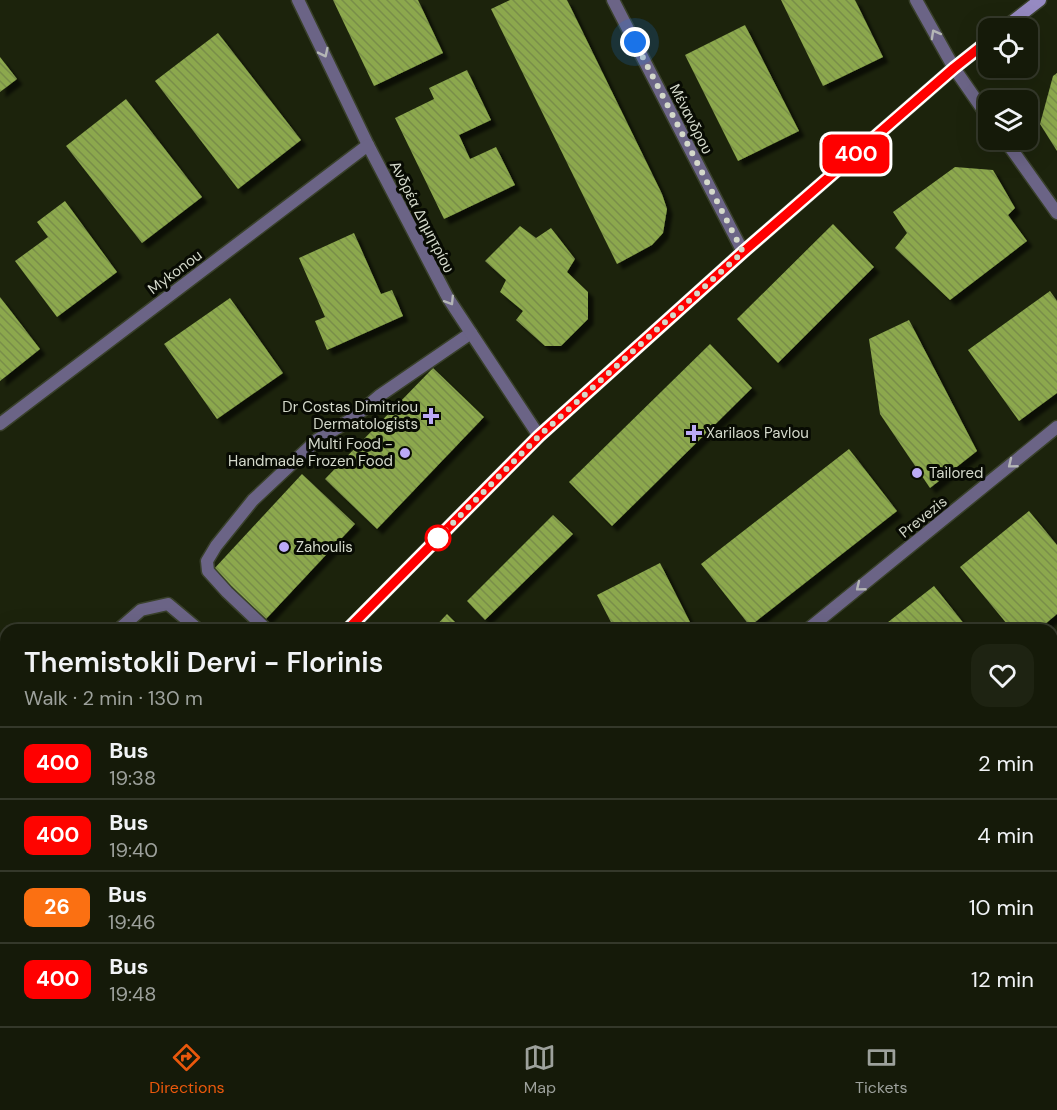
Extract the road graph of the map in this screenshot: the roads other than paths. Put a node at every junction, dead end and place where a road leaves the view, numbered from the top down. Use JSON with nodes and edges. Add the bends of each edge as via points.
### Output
{"nodes":[{"id":1,"x":298,"y":0,"type":"edge"},
{"id":2,"x":613,"y":0,"type":"edge"},
{"id":3,"x":916,"y":0,"type":"edge"},
{"id":4,"x":1040,"y":0,"type":"edge"},
{"id":5,"x":1017,"y":18,"type":"edge"},
{"id":6,"x":978,"y":49,"type":"edge"},
{"id":7,"x":954,"y":68,"type":"junction"},
{"id":8,"x":978,"y":103,"type":"edge"},
{"id":9,"x":368,"y":145,"type":"junction"},
{"id":10,"x":1012,"y":150,"type":"edge"},
{"id":11,"x":1057,"y":213,"type":"edge"},
{"id":12,"x":743,"y":252,"type":"junction"},
{"id":13,"x":471,"y":333,"type":"junction"},
{"id":14,"x":0,"y":424,"type":"edge"},
{"id":15,"x":1057,"y":427,"type":"edge"},
{"id":16,"x":539,"y":436,"type":"junction"},
{"id":17,"x":125,"y":624,"type":"edge"},
{"id":18,"x":192,"y":624,"type":"edge"},
{"id":19,"x":261,"y":624,"type":"edge"},
{"id":20,"x":353,"y":624,"type":"edge"},
{"id":21,"x":814,"y":624,"type":"edge"}],
"edges":[{"from":1,"to":9,"type":"street","name":"Ανδρέα Δημητρίου","one_way":true},
{"from":2,"to":12,"type":"street","name":"Μένανδρου"},
{"from":7,"to":3,"type":"street","one_way":true},
{"from":4,"to":5,"type":"main road"},
{"from":6,"to":7,"type":"main road"},
{"from":7,"to":8,"type":"street"},
{"from":7,"to":12,"type":"main road"},
{"from":9,"to":13,"type":"street","name":"Ανδρέα Δημητρίου","one_way":true,"via":[[448,298]]},
{"from":9,"to":14,"type":"street","name":"Mykonou"},
{"from":10,"to":11,"type":"street"},
{"from":12,"to":16,"type":"main road"},
{"from":13,"to":16,"type":"street","name":"Ανδρέα Δημητρίου"},
{"from":13,"to":19,"type":"street","via":[[318,440],[253,500],[216,546],[207,561],[208,571]]},
{"from":15,"to":21,"type":"street","name":"Prevezis","one_way":true},
{"from":16,"to":20,"type":"main road"},
{"from":17,"to":18,"type":"street","via":[[141,610],[168,604]]}]}
